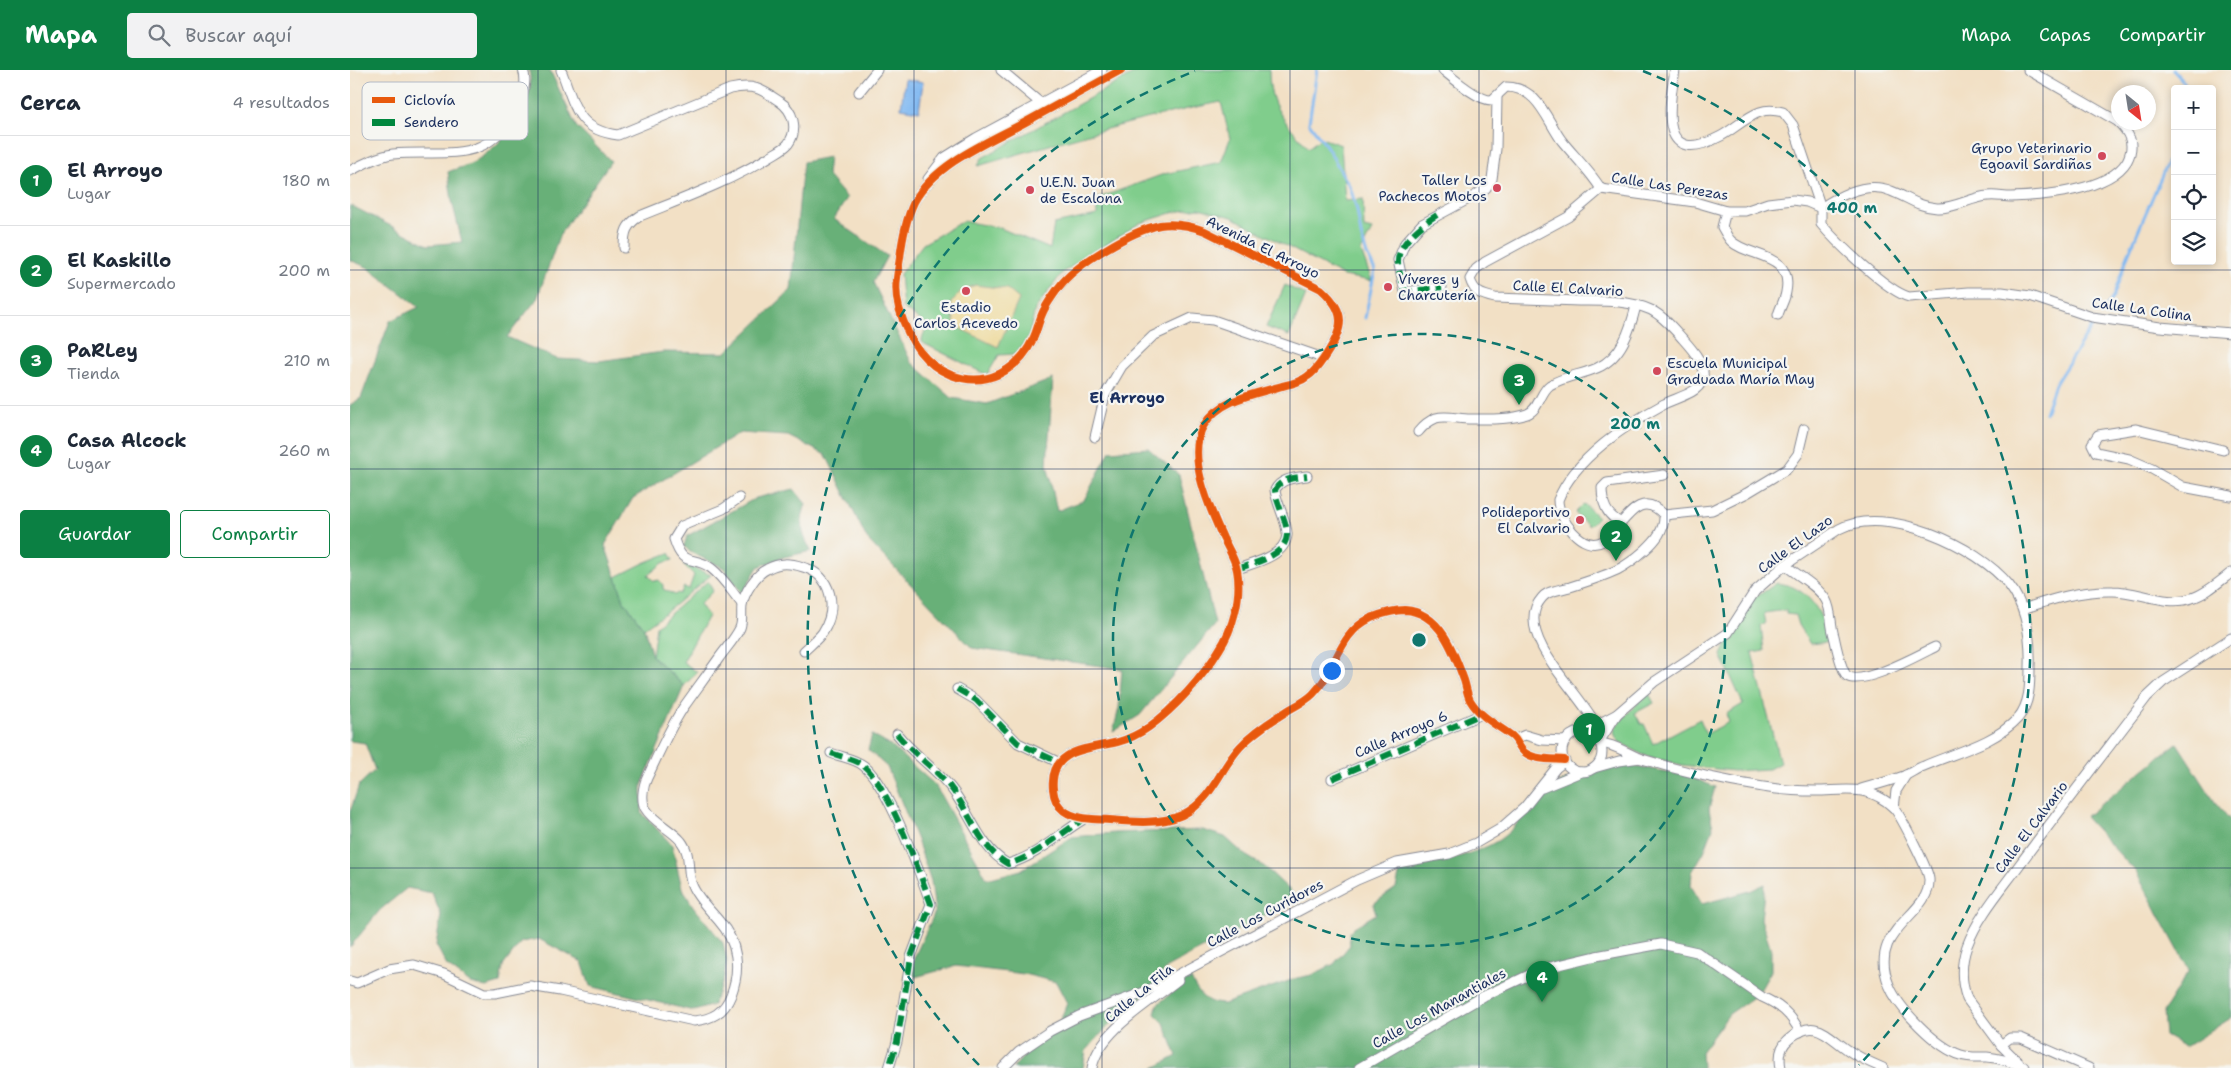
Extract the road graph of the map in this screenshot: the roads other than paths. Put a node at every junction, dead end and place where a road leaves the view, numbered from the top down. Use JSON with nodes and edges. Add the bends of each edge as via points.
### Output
{"nodes":[{"id":1,"x":561,"y":70,"type":"edge"},
{"id":2,"x":877,"y":70,"type":"edge"},
{"id":3,"x":1001,"y":70,"type":"edge"},
{"id":4,"x":1102,"y":70,"type":"edge"},
{"id":5,"x":1121,"y":70,"type":"edge"},
{"id":6,"x":1443,"y":70,"type":"edge"},
{"id":7,"x":1675,"y":70,"type":"edge"},
{"id":8,"x":2028,"y":70,"type":"edge"},
{"id":9,"x":859,"y":92,"type":"dead end"},
{"id":10,"x":1497,"y":96,"type":"junction"},
{"id":11,"x":1045,"y":106,"type":"junction"},
{"id":12,"x":492,"y":140,"type":"edge"},
{"id":13,"x":350,"y":171,"type":"edge"},
{"id":14,"x":1601,"y":189,"type":"junction"},
{"id":15,"x":1820,"y":208,"type":"junction"},
{"id":16,"x":1726,"y":211,"type":"junction"},
{"id":17,"x":624,"y":248,"type":"dead end"},
{"id":18,"x":1442,"y":288,"type":"dead end"},
{"id":19,"x":1636,"y":306,"type":"junction"},
{"id":20,"x":1778,"y":315,"type":"dead end"},
{"id":21,"x":2231,"y":333,"type":"edge"},
{"id":22,"x":1324,"y":358,"type":"junction"},
{"id":23,"x":1804,"y":429,"type":"dead end"},
{"id":24,"x":1418,"y":432,"type":"dead end"},
{"id":25,"x":1095,"y":437,"type":"dead end"},
{"id":26,"x":2223,"y":450,"type":"dead end"},
{"id":27,"x":1664,"y":475,"type":"dead end"},
{"id":28,"x":1307,"y":476,"type":"dead end"},
{"id":29,"x":2231,"y":496,"type":"edge"},
{"id":30,"x":738,"y":498,"type":"dead end"},
{"id":31,"x":1664,"y":515,"type":"junction"},
{"id":32,"x":1620,"y":522,"type":"junction"},
{"id":33,"x":1785,"y":565,"type":"junction"},
{"id":34,"x":1237,"y":569,"type":"junction"},
{"id":35,"x":2231,"y":573,"type":"edge"},
{"id":36,"x":742,"y":604,"type":"junction"},
{"id":37,"x":2023,"y":609,"type":"junction"},
{"id":38,"x":2231,"y":638,"type":"edge"},
{"id":39,"x":1935,"y":647,"type":"dead end"},
{"id":40,"x":804,"y":650,"type":"dead end"},
{"id":41,"x":957,"y":689,"type":"dead end"},
{"id":42,"x":1482,"y":714,"type":"junction"},
{"id":43,"x":1617,"y":714,"type":"junction"},
{"id":44,"x":1596,"y":726,"type":"junction"},
{"id":45,"x":897,"y":734,"type":"dead end"},
{"id":46,"x":1591,"y":734,"type":"junction"},
{"id":47,"x":1516,"y":739,"type":"junction"},
{"id":48,"x":1566,"y":741,"type":"junction"},
{"id":49,"x":1600,"y":742,"type":"junction"},
{"id":50,"x":832,"y":753,"type":"dead end"},
{"id":51,"x":1640,"y":758,"type":"junction"},
{"id":52,"x":1564,"y":761,"type":"junction"},
{"id":53,"x":1060,"y":763,"type":"junction"},
{"id":54,"x":1593,"y":769,"type":"junction"},
{"id":55,"x":1581,"y":772,"type":"junction"},
{"id":56,"x":1906,"y":775,"type":"junction"},
{"id":57,"x":1332,"y":778,"type":"dead end"},
{"id":58,"x":1539,"y":789,"type":"junction"},
{"id":59,"x":1861,"y":789,"type":"junction"},
{"id":60,"x":1894,"y":808,"type":"junction"},
{"id":61,"x":1084,"y":819,"type":"junction"},
{"id":62,"x":1192,"y":969,"type":"junction"},
{"id":63,"x":350,"y":981,"type":"edge"},
{"id":64,"x":1800,"y":1032,"type":"junction"},
{"id":65,"x":2001,"y":1045,"type":"junction"},
{"id":66,"x":1989,"y":1057,"type":"junction"},
{"id":67,"x":889,"y":1068,"type":"edge"},
{"id":68,"x":1003,"y":1068,"type":"edge"},
{"id":69,"x":1092,"y":1068,"type":"edge"},
{"id":70,"x":1359,"y":1068,"type":"edge"},
{"id":71,"x":1781,"y":1068,"type":"edge"},
{"id":72,"x":1883,"y":1068,"type":"edge"},
{"id":73,"x":2024,"y":1068,"type":"edge"},
{"id":74,"x":2089,"y":1068,"type":"edge"}],
"edges":[{"from":1,"to":17,"type":"street","via":[[577,112],[586,125],[600,133],[618,135],[730,89],[745,86],[766,92],[791,112],[793,133],[788,145],[744,173],[630,222],[624,232]]},
{"from":2,"to":9,"type":"street"},
{"from":3,"to":11,"type":"street"},
{"from":4,"to":11,"type":"street","name":"Avenida El Arroyo"},
{"from":5,"to":11,"type":"street","name":"Avenida El Arroyo"},
{"from":6,"to":10,"type":"street","via":[[1486,100]]},
{"from":7,"to":15,"type":"street","name":"Calle La Colina","via":[[1668,111],[1676,138],[1682,144],[1692,146],[1721,136],[1759,112],[1783,112],[1793,125]]},
{"from":8,"to":15,"type":"street","via":[[2117,121],[2127,131],[2131,150],[2120,169],[2089,185],[2046,195],[1989,196],[1940,208],[1922,206],[1889,190],[1875,188],[1845,194]]},
{"from":10,"to":14,"type":"street","via":[[1506,87],[1514,87],[1534,99]]},
{"from":10,"to":18,"type":"street","via":[[1492,179],[1476,195],[1422,224],[1405,244],[1398,260],[1405,292]]},
{"from":11,"to":22,"type":"street","name":"Avenida El Arroyo","via":[[976,138],[944,158],[914,203],[904,233],[897,299],[905,327],[919,351],[936,367],[964,380],[989,379],[1013,366],[1030,345],[1044,310],[1066,279],[1128,236],[1160,225],[1190,226],[1205,231],[1321,289],[1339,312],[1341,325]]},
{"from":12,"to":13,"type":"street","via":[[478,149],[446,154],[392,154]]},
{"from":14,"to":16,"type":"street","name":"Calle Las Perezas","via":[[1695,202]]},
{"from":14,"to":19,"type":"street","name":"Calle El Calvario","via":[[1568,217],[1476,269],[1470,279],[1472,287],[1479,294],[1496,298],[1618,302]]},
{"from":15,"to":16,"type":"street","name":"Calle Las Perezas","via":[[1793,200],[1768,203],[1745,211]]},
{"from":15,"to":21,"type":"street","name":"Calle La Colina","via":[[1821,224],[1826,231],[1886,286],[1909,297],[2002,292],[2030,296],[2092,317]]},
{"from":16,"to":20,"type":"street","via":[[1722,227],[1732,242],[1767,257],[1780,266],[1786,276],[1786,292]]},
{"from":19,"to":24,"type":"street","via":[[1626,340],[1608,361],[1550,386],[1528,414],[1502,419],[1440,417],[1424,424]]},
{"from":19,"to":32,"type":"street","name":"Calle El Calvario","via":[[1651,310],[1670,324],[1698,359],[1704,375],[1695,390],[1632,422],[1608,441],[1584,461],[1561,492],[1558,506],[1574,534],[1600,542],[1606,540]]},
{"from":22,"to":25,"type":"street","via":[[1213,320],[1192,318],[1153,336],[1122,366],[1105,395]]},
{"from":22,"to":34,"type":"street","name":"Avenida El Arroyo","via":[[1311,375],[1300,381],[1220,408],[1204,425],[1197,441],[1196,460]]},
{"from":23,"to":31,"type":"street","via":[[1798,454],[1787,469],[1712,510]]},
{"from":26,"to":29,"type":"street","via":[[2136,429],[2098,435],[2092,444],[2096,452],[2130,459],[2183,487]]},
{"from":27,"to":32,"type":"street","via":[[1607,483],[1602,488],[1607,511]]},
{"from":28,"to":34,"type":"street","via":[[1286,480],[1274,490],[1287,535],[1282,547],[1271,556]]},
{"from":30,"to":36,"type":"street","via":[[723,509],[682,526],[674,539],[685,559],[710,567]]},
{"from":31,"to":32,"type":"street","name":"Calle El Calvario","via":[[1658,508],[1645,506],[1635,509]]},
{"from":31,"to":44,"type":"street","via":[[1661,532],[1638,556],[1619,569],[1595,579],[1550,592],[1540,598],[1535,608],[1537,636]]},
{"from":33,"to":37,"type":"street","name":"Calle El Lazo","via":[[1848,524],[1894,524],[1915,528],[1974,554],[2010,586]]},
{"from":33,"to":39,"type":"street","via":[[1825,598],[1839,656],[1849,677],[1886,672]]},
{"from":33,"to":43,"type":"street","name":"Calle El Lazo","via":[[1755,591],[1728,633],[1654,682]]},
{"from":34,"to":53,"type":"street","name":"Avenida El Arroyo","via":[[1238,592],[1228,633],[1193,684],[1150,727],[1135,736],[1083,748]]},
{"from":35,"to":37,"type":"street","via":[[2193,598],[2167,601],[2112,590],[2054,598]]},
{"from":36,"to":40,"type":"street","via":[[751,585],[766,569],[787,562],[812,570],[828,586],[832,599],[823,632]]},
{"from":36,"to":63,"type":"street","via":[[742,624],[734,641],[682,710],[646,781],[643,799],[651,816],[681,841],[689,859],[692,884],[736,950],[738,965],[727,1005],[708,1020],[694,1021],[530,986],[484,992],[414,965],[389,969],[357,983]]},
{"from":37,"to":56,"type":"street","name":"Calle El Lazo","via":[[2031,653],[2027,698],[2019,717],[2008,727],[1964,752]]},
{"from":38,"to":65,"type":"street","name":"Calle El Calvario","via":[[2162,682],[2148,697],[2057,813],[1976,927],[1964,955],[1964,990],[1974,1010]]},
{"from":41,"to":53,"type":"street","via":[[976,700],[1018,743]]},
{"from":42,"to":47,"type":"street"},
{"from":42,"to":57,"type":"street","name":"Calle Arroyo 6"},
{"from":42,"to":61,"type":"street","via":[[1469,698],[1444,634],[1436,624],[1408,610],[1379,614],[1350,632],[1312,694],[1251,737],[1231,759],[1208,795],[1188,812],[1150,822]]},
{"from":43,"to":44,"type":"street","name":"Calle El Lazo"},
{"from":43,"to":49,"type":"street","name":"Calle El Lazo"},
{"from":44,"to":46,"type":"street","name":"Calle El Lazo"},
{"from":45,"to":61,"type":"street","via":[[944,780],[987,846],[1008,864],[1041,850],[1056,836]]},
{"from":46,"to":48,"type":"street","via":[[1577,733]]},
{"from":46,"to":49,"type":"street"},
{"from":47,"to":48,"type":"street","via":[[1525,735]]},
{"from":47,"to":52,"type":"street","via":[[1520,750],[1531,756]]},
{"from":48,"to":52,"type":"street"},
{"from":49,"to":51,"type":"street"},
{"from":49,"to":54,"type":"street","via":[[1601,760]]},
{"from":50,"to":67,"type":"street","via":[[862,764],[877,780],[931,904],[911,957]]},
{"from":51,"to":54,"type":"street"},
{"from":51,"to":59,"type":"street","via":[[1764,787],[1814,791]]},
{"from":52,"to":55,"type":"street"},
{"from":52,"to":58,"type":"street","name":"Calle Los Curidores"},
{"from":53,"to":61,"type":"street","via":[[1054,776],[1054,795],[1067,815]]},
{"from":54,"to":55,"type":"street"},
{"from":55,"to":58,"type":"street"},
{"from":56,"to":59,"type":"street","name":"Calle El Lazo"},
{"from":56,"to":60,"type":"street","via":[[1896,791]]},
{"from":58,"to":62,"type":"street","name":"Calle Los Curidores","via":[[1500,829],[1476,843],[1449,854],[1397,863],[1377,871],[1308,904]]},
{"from":59,"to":60,"type":"street","via":[[1880,797]]},
{"from":60,"to":66,"type":"street","via":[[1929,879],[1926,894],[1888,942],[1884,957],[1890,986],[1905,1009],[1936,1039],[1962,1055]]},
{"from":62,"to":68,"type":"street","name":"Calle Los Curidores","via":[[1058,1027],[1019,1052]]},
{"from":62,"to":69,"type":"street","name":"Calle La Fila","via":[[1109,1034],[1094,1056]]},
{"from":64,"to":70,"type":"street","name":"Calle Los Manantiales","via":[[1793,1018],[1773,1002],[1697,952],[1660,944],[1542,969],[1484,996]]},
{"from":64,"to":71,"type":"street","via":[[1782,1049]]},
{"from":64,"to":72,"type":"street","via":[[1822,1030],[1855,1055]]},
{"from":65,"to":66,"type":"street","via":[[1996,1055]]},
{"from":65,"to":73,"type":"street","name":"Calle El Calvario"},
{"from":65,"to":74,"type":"street","via":[[2010,1038],[2021,1038]]},
{"from":66,"to":73,"type":"street"}]}
